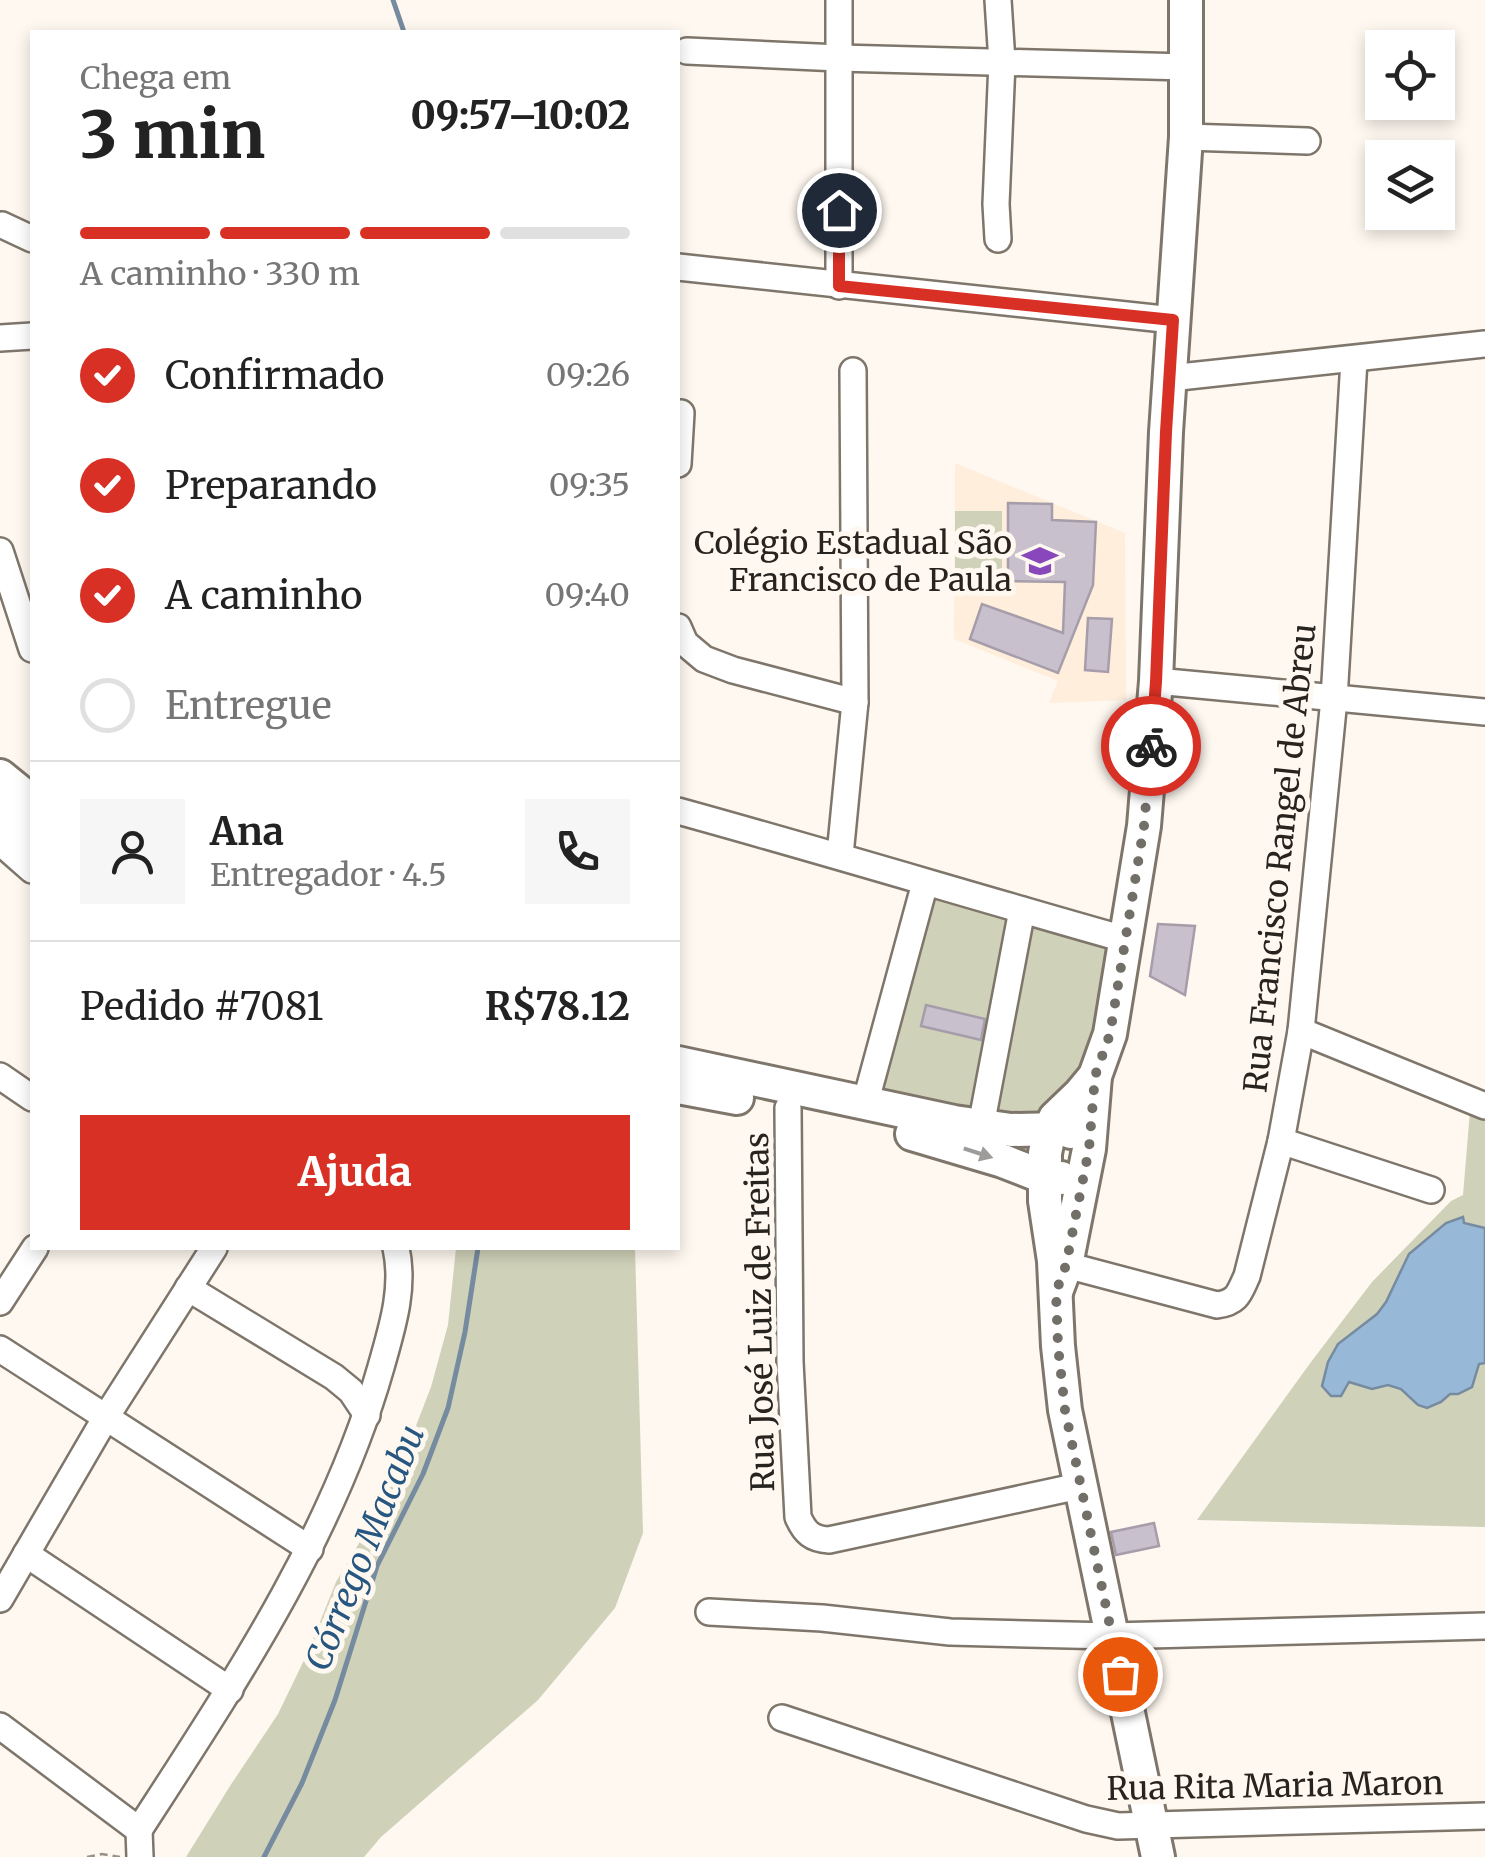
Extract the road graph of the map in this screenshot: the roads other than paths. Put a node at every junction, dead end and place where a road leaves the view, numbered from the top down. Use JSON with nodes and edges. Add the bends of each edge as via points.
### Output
{"nodes":[{"id":1,"x":840,"y":0,"type":"edge"},
{"id":2,"x":998,"y":0,"type":"edge"},
{"id":3,"x":1186,"y":0,"type":"edge"},
{"id":4,"x":687,"y":51,"type":"dead end"},
{"id":5,"x":839,"y":58,"type":"junction"},
{"id":6,"x":1002,"y":62,"type":"junction"},
{"id":7,"x":1187,"y":67,"type":"junction"},
{"id":8,"x":1186,"y":136,"type":"junction"},
{"id":9,"x":1307,"y":141,"type":"dead end"},
{"id":10,"x":1,"y":231,"type":"edge"},
{"id":11,"x":30,"y":238,"type":"edge"},
{"id":12,"x":998,"y":239,"type":"dead end"},
{"id":13,"x":680,"y":267,"type":"edge"},
{"id":14,"x":839,"y":286,"type":"junction"},
{"id":15,"x":1173,"y":320,"type":"junction"},
{"id":16,"x":30,"y":336,"type":"edge"},
{"id":17,"x":0,"y":338,"type":"edge"},
{"id":18,"x":1485,"y":344,"type":"edge"},
{"id":19,"x":1354,"y":360,"type":"junction"},
{"id":20,"x":854,"y":372,"type":"dead end"},
{"id":21,"x":1170,"y":378,"type":"junction"},
{"id":22,"x":0,"y":552,"type":"edge"},
{"id":23,"x":680,"y":631,"type":"edge"},
{"id":24,"x":30,"y":642,"type":"edge"},
{"id":25,"x":1156,"y":682,"type":"junction"},
{"id":26,"x":1334,"y":698,"type":"junction"},
{"id":27,"x":855,"y":702,"type":"junction"},
{"id":28,"x":1485,"y":712,"type":"edge"},
{"id":29,"x":0,"y":776,"type":"edge"},
{"id":30,"x":30,"y":800,"type":"edge"},
{"id":31,"x":0,"y":810,"type":"edge"},
{"id":32,"x":680,"y":812,"type":"edge"},
{"id":33,"x":0,"y":842,"type":"edge"},
{"id":34,"x":30,"y":854,"type":"edge"},
{"id":35,"x":840,"y":855,"type":"junction"},
{"id":36,"x":925,"y":882,"type":"junction"},
{"id":37,"x":1022,"y":910,"type":"junction"},
{"id":38,"x":1124,"y":939,"type":"junction"},
{"id":39,"x":1301,"y":1031,"type":"junction"},
{"id":40,"x":680,"y":1063,"type":"edge"},
{"id":41,"x":0,"y":1076,"type":"edge"},
{"id":42,"x":1095,"y":1076,"type":"junction"},
{"id":43,"x":680,"y":1087,"type":"edge"},
{"id":44,"x":30,"y":1097,"type":"edge"},
{"id":45,"x":866,"y":1104,"type":"junction"},
{"id":46,"x":1485,"y":1106,"type":"edge"},
{"id":47,"x":788,"y":1108,"type":"junction"},
{"id":48,"x":982,"y":1126,"type":"junction"},
{"id":49,"x":1050,"y":1129,"type":"junction"},
{"id":50,"x":1281,"y":1142,"type":"junction"},
{"id":51,"x":1088,"y":1158,"type":"junction"},
{"id":52,"x":1044,"y":1178,"type":"junction"},
{"id":53,"x":1432,"y":1190,"type":"dead end"},
{"id":54,"x":34,"y":1250,"type":"edge"},
{"id":55,"x":213,"y":1250,"type":"edge"},
{"id":56,"x":396,"y":1250,"type":"edge"},
{"id":57,"x":1061,"y":1278,"type":"junction"},
{"id":58,"x":188,"y":1288,"type":"junction"},
{"id":59,"x":0,"y":1302,"type":"edge"},
{"id":60,"x":0,"y":1349,"type":"edge"},
{"id":61,"x":368,"y":1415,"type":"junction"},
{"id":62,"x":106,"y":1417,"type":"junction"},
{"id":63,"x":1079,"y":1486,"type":"junction"},
{"id":64,"x":310,"y":1550,"type":"junction"},
{"id":65,"x":26,"y":1554,"type":"junction"},
{"id":66,"x":0,"y":1599,"type":"edge"},
{"id":67,"x":709,"y":1612,"type":"dead end"},
{"id":68,"x":1485,"y":1626,"type":"edge"},
{"id":69,"x":1112,"y":1636,"type":"junction"},
{"id":70,"x":230,"y":1690,"type":"junction"},
{"id":71,"x":782,"y":1718,"type":"dead end"},
{"id":72,"x":0,"y":1726,"type":"edge"},
{"id":73,"x":1485,"y":1816,"type":"edge"},
{"id":74,"x":140,"y":1830,"type":"junction"},
{"id":75,"x":1154,"y":1841,"type":"edge"},
{"id":76,"x":140,"y":1857,"type":"edge"}],
"edges":[{"from":1,"to":5,"type":"street"},
{"from":2,"to":6,"type":"street"},
{"from":3,"to":7,"type":"main road"},
{"from":4,"to":5,"type":"street"},
{"from":5,"to":6,"type":"street"},
{"from":5,"to":14,"type":"street"},
{"from":6,"to":7,"type":"street"},
{"from":6,"to":12,"type":"street"},
{"from":7,"to":8,"type":"main road"},
{"from":8,"to":9,"type":"street"},
{"from":8,"to":15,"type":"main road"},
{"from":10,"to":11,"type":"street"},
{"from":13,"to":14,"type":"street"},
{"from":14,"to":15,"type":"street"},
{"from":15,"to":21,"type":"main road"},
{"from":16,"to":17,"type":"street"},
{"from":18,"to":19,"type":"street"},
{"from":19,"to":21,"type":"street"},
{"from":19,"to":26,"type":"street","name":"Rua Francisco Rangel de Abreu"},
{"from":20,"to":27,"type":"street"},
{"from":21,"to":25,"type":"main road"},
{"from":22,"to":24,"type":"street"},
{"from":23,"to":27,"type":"street","via":[[704,659]]},
{"from":25,"to":26,"type":"street"},
{"from":25,"to":38,"type":"main road","via":[[1144,826]]},
{"from":26,"to":28,"type":"street"},
{"from":26,"to":39,"type":"street","name":"Rua Francisco Rangel de Abreu"},
{"from":27,"to":35,"type":"street"},
{"from":29,"to":30,"type":"main road"},
{"from":31,"to":34,"type":"main road"},
{"from":32,"to":35,"type":"street"},
{"from":33,"to":34,"type":"street"},
{"from":35,"to":36,"type":"street"},
{"from":36,"to":37,"type":"street"},
{"from":36,"to":45,"type":"street"},
{"from":37,"to":38,"type":"street"},
{"from":37,"to":48,"type":"street"},
{"from":38,"to":42,"type":"main road","via":[[1110,1034]]},
{"from":39,"to":46,"type":"street"},
{"from":39,"to":50,"type":"street","name":"Rua Francisco Rangel de Abreu"},
{"from":40,"to":45,"type":"main road"},
{"from":41,"to":44,"type":"street"},
{"from":42,"to":49,"type":"main road"},
{"from":42,"to":51,"type":"main road"},
{"from":43,"to":47,"type":"main road"},
{"from":45,"to":48,"type":"main road"},
{"from":47,"to":52,"type":"main road","one_way":true,"via":[[959,1146]]},
{"from":47,"to":63,"type":"street","name":"Rua José Luiz de Freitas","via":[[790,1362],[804,1530],[829,1540]]},
{"from":48,"to":49,"type":"main road"},
{"from":49,"to":51,"type":"main road","via":[[1073,1133]]},
{"from":49,"to":52,"type":"main road"},
{"from":50,"to":53,"type":"street"},
{"from":50,"to":57,"type":"street","name":"Rua Francisco Rangel de Abreu","via":[[1247,1276],[1230,1303]]},
{"from":51,"to":52,"type":"main road","via":[[1068,1178]]},
{"from":51,"to":57,"type":"main road"},
{"from":52,"to":57,"type":"main road"},
{"from":54,"to":59,"type":"street"},
{"from":55,"to":58,"type":"street"},
{"from":56,"to":61,"type":"street","via":[[396,1313]]},
{"from":57,"to":63,"type":"main road","via":[[1058,1346]]},
{"from":58,"to":61,"type":"street","via":[[334,1378]]},
{"from":58,"to":62,"type":"street"},
{"from":60,"to":62,"type":"street"},
{"from":61,"to":64,"type":"street"},
{"from":62,"to":64,"type":"street"},
{"from":62,"to":65,"type":"street"},
{"from":63,"to":69,"type":"main road"},
{"from":64,"to":70,"type":"street"},
{"from":65,"to":66,"type":"street"},
{"from":65,"to":70,"type":"street"},
{"from":67,"to":69,"type":"street","via":[[950,1632]]},
{"from":68,"to":69,"type":"street"},
{"from":69,"to":75,"type":"main road"},
{"from":70,"to":74,"type":"street"},
{"from":71,"to":75,"type":"street","name":"Rua Rita Maria Maron"},
{"from":72,"to":74,"type":"street"},
{"from":73,"to":75,"type":"street","name":"Rua Rita Maria Maron"},
{"from":74,"to":76,"type":"street"}]}
